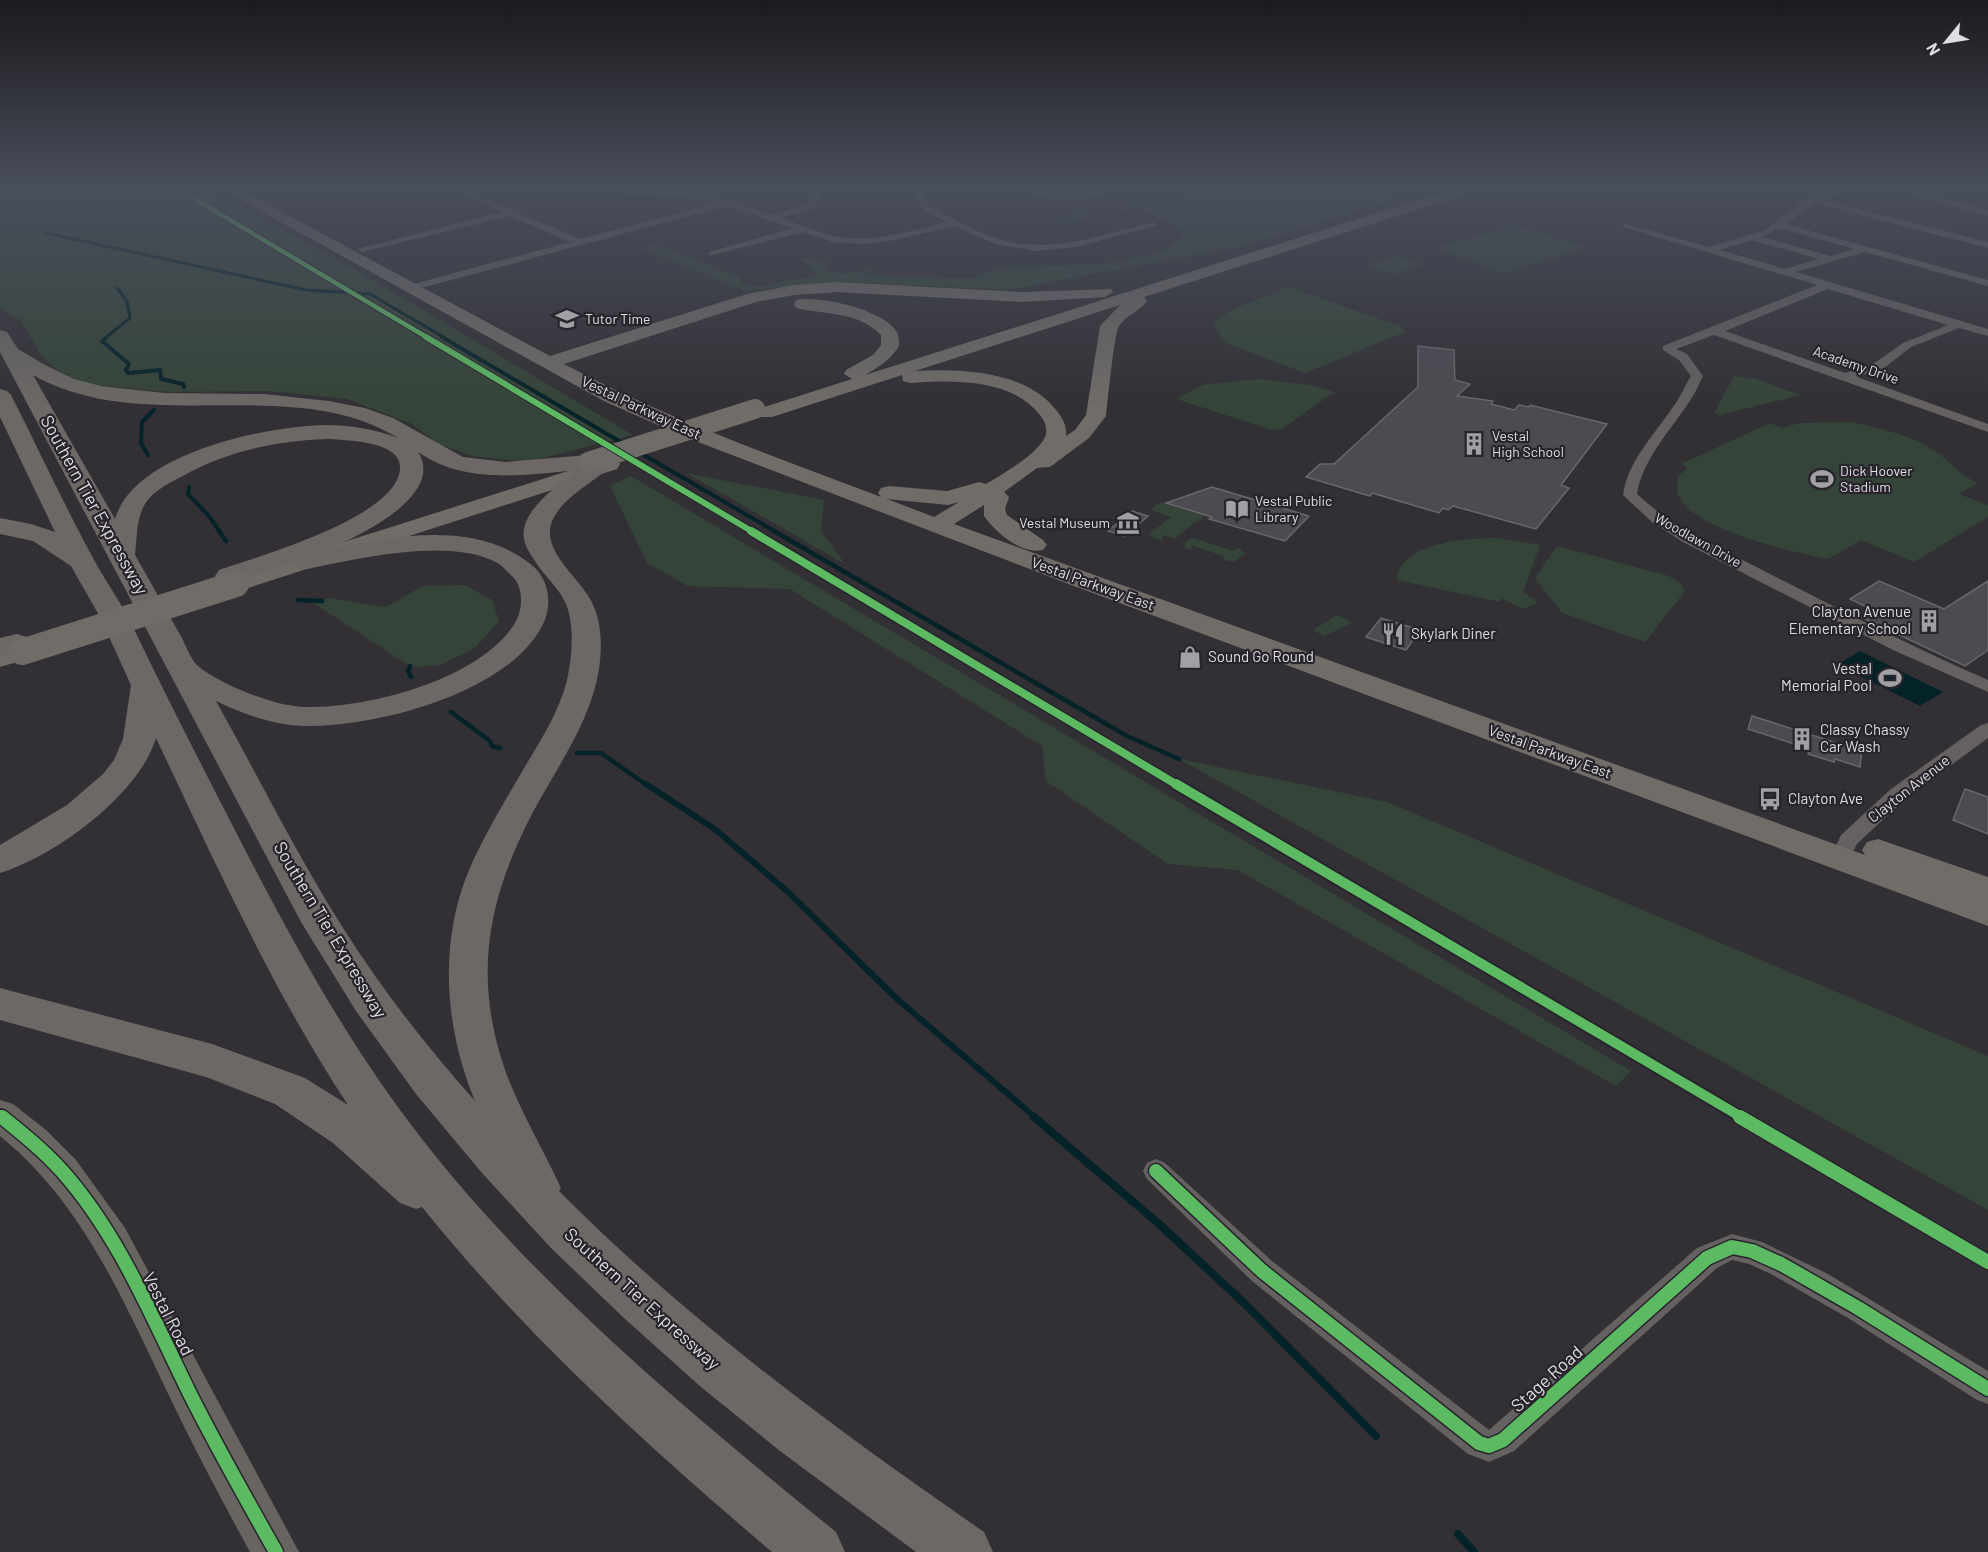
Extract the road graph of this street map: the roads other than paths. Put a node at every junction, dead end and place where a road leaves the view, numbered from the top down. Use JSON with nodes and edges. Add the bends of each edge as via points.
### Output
{"nodes":[{"id":1,"x":361,"y":261,"type":"edge"},
{"id":2,"x":386,"y":261,"type":"edge"},
{"id":3,"x":507,"y":261,"type":"edge"},
{"id":4,"x":1233,"y":261,"type":"edge"},
{"id":5,"x":1235,"y":261,"type":"edge"},
{"id":6,"x":1745,"y":261,"type":"edge"},
{"id":7,"x":1822,"y":261,"type":"edge"},
{"id":8,"x":1908,"y":261,"type":"edge"},
{"id":9,"x":1782,"y":273,"type":"junction"},
{"id":10,"x":1179,"y":279,"type":"junction"},
{"id":11,"x":428,"y":283,"type":"junction"},
{"id":12,"x":1988,"y":284,"type":"edge"},
{"id":13,"x":1825,"y":286,"type":"junction"},
{"id":14,"x":410,"y":288,"type":"junction"},
{"id":15,"x":1959,"y":324,"type":"junction"},
{"id":16,"x":1714,"y":331,"type":"junction"},
{"id":17,"x":1987,"y":333,"type":"edge"},
{"id":18,"x":5,"y":344,"type":"edge"},
{"id":19,"x":542,"y":344,"type":"junction"},
{"id":20,"x":608,"y":352,"type":"junction"},
{"id":21,"x":562,"y":362,"type":"junction"},
{"id":22,"x":1847,"y":377,"type":"junction"},
{"id":23,"x":826,"y":391,"type":"junction"},
{"id":24,"x":0,"y":395,"type":"edge"},
{"id":25,"x":1988,"y":428,"type":"edge"},
{"id":26,"x":592,"y":465,"type":"junction"},
{"id":27,"x":1018,"y":471,"type":"junction"},
{"id":28,"x":889,"y":493,"type":"junction"},
{"id":29,"x":998,"y":497,"type":"junction"},
{"id":30,"x":950,"y":522,"type":"junction"},
{"id":31,"x":0,"y":526,"type":"edge"},
{"id":32,"x":1035,"y":545,"type":"junction"},
{"id":33,"x":122,"y":555,"type":"junction"},
{"id":34,"x":307,"y":561,"type":"junction"},
{"id":35,"x":85,"y":567,"type":"junction"},
{"id":36,"x":232,"y":580,"type":"junction"},
{"id":37,"x":8,"y":650,"type":"edge"},
{"id":38,"x":186,"y":671,"type":"junction"},
{"id":39,"x":146,"y":686,"type":"junction"},
{"id":40,"x":1988,"y":687,"type":"edge"},
{"id":41,"x":1988,"y":729,"type":"edge"},
{"id":42,"x":1844,"y":849,"type":"junction"},
{"id":43,"x":0,"y":860,"type":"edge"},
{"id":44,"x":1988,"y":890,"type":"edge"},
{"id":45,"x":1988,"y":913,"type":"edge"},
{"id":46,"x":0,"y":1004,"type":"edge"},
{"id":47,"x":0,"y":1115,"type":"edge"},
{"id":48,"x":1156,"y":1172,"type":"dead end"},
{"id":49,"x":548,"y":1212,"type":"junction"},
{"id":50,"x":503,"y":1266,"type":"junction"},
{"id":51,"x":1988,"y":1389,"type":"edge"},
{"id":52,"x":276,"y":1552,"type":"edge"},
{"id":53,"x":816,"y":1552,"type":"edge"},
{"id":54,"x":964,"y":1552,"type":"edge"}],
"edges":[{"from":1,"to":14,"type":"main road","name":"Vestal Parkway East"},
{"from":2,"to":11,"type":"main road","name":"Vestal Parkway East"},
{"from":3,"to":11,"type":"street"},
{"from":4,"to":10,"type":"main road"},
{"from":5,"to":10,"type":"main road"},
{"from":6,"to":9,"type":"street"},
{"from":7,"to":9,"type":"street"},
{"from":8,"to":12,"type":"street"},
{"from":9,"to":13,"type":"street"},
{"from":10,"to":20,"type":"main road","via":[[1054,297],[837,287],[794,290],[753,298]]},
{"from":10,"to":23,"type":"main road"},
{"from":10,"to":29,"type":"main road","via":[[1128,307],[1109,326],[1096,416],[1082,434]]},
{"from":11,"to":14,"type":"street"},
{"from":11,"to":19,"type":"main road","name":"Vestal Parkway East"},
{"from":13,"to":15,"type":"street"},
{"from":13,"to":16,"type":"street","name":"Woodlawn Drive"},
{"from":14,"to":21,"type":"main road","name":"Vestal Parkway East"},
{"from":15,"to":17,"type":"street"},
{"from":15,"to":22,"type":"street","via":[[1907,345],[1880,365]]},
{"from":16,"to":22,"type":"street","name":"Academy Drive"},
{"from":16,"to":40,"type":"street","name":"Woodlawn Drive","via":[[1667,348],[1683,357],[1697,376],[1657,437],[1630,485],[1630,495],[1662,523],[1696,542],[1851,623]]},
{"from":18,"to":26,"type":"highway","via":[[53,378],[98,391],[168,398],[288,401],[350,411],[403,431],[439,456],[457,463],[508,468]]},
{"from":18,"to":33,"type":"highway","name":"Southern Tier Expressway"},
{"from":19,"to":20,"type":"main road"},
{"from":19,"to":21,"type":"main road","name":"Vestal Parkway East"},
{"from":20,"to":21,"type":"main road"},
{"from":20,"to":23,"type":"main road","via":[[715,315],[767,305],[834,307],[880,322],[891,342],[887,353]]},
{"from":21,"to":28,"type":"main road","name":"Vestal Parkway East"},
{"from":21,"to":30,"type":"main road","name":"Vestal Parkway East","via":[[611,397],[692,433]]},
{"from":22,"to":25,"type":"street","name":"Academy Drive"},
{"from":23,"to":26,"type":"main road","bridge":true},
{"from":23,"to":27,"type":"main road","via":[[939,376],[982,380],[1018,390],[1049,411],[1057,431],[1046,450]]},
{"from":24,"to":35,"type":"highway","name":"Southern Tier Expressway"},
{"from":26,"to":34,"type":"main road"},
{"from":26,"to":36,"type":"main road"},
{"from":26,"to":49,"type":"highway","via":[[550,505],[536,529],[539,548],[579,604],[586,633],[584,670],[572,707],[491,862],[478,897],[470,957],[475,1042]]},
{"from":27,"to":28,"type":"main road","via":[[966,495],[948,498]]},
{"from":27,"to":30,"type":"main road"},
{"from":28,"to":30,"type":"main road","name":"Vestal Parkway East"},
{"from":29,"to":30,"type":"main road"},
{"from":29,"to":32,"type":"main road","via":[[995,515]]},
{"from":30,"to":32,"type":"main road","name":"Vestal Parkway East"},
{"from":30,"to":42,"type":"main road","name":"Vestal Parkway East"},
{"from":31,"to":35,"type":"highway","via":[[43,534]]},
{"from":32,"to":42,"type":"main road","name":"Vestal Parkway East","via":[[1221,611]]},
{"from":33,"to":36,"type":"highway","via":[[134,501],[150,485],[176,469],[217,451],[280,436],[338,432],[381,439],[401,448],[410,458],[413,474],[406,488],[371,518]]},
{"from":33,"to":38,"type":"highway","name":"Southern Tier Expressway"},
{"from":34,"to":36,"type":"main road"},
{"from":34,"to":38,"type":"highway","via":[[420,544],[476,548],[506,558],[521,568],[533,584],[535,604],[521,636],[492,663],[457,683],[393,706],[312,716],[273,712],[230,696]]},
{"from":35,"to":39,"type":"highway","name":"Southern Tier Expressway"},
{"from":36,"to":37,"type":"main road","bridge":true},
{"from":38,"to":49,"type":"highway","name":"Southern Tier Expressway","via":[[305,893],[368,997],[438,1091]]},
{"from":39,"to":43,"type":"highway","via":[[138,745],[127,765],[71,819]]},
{"from":39,"to":50,"type":"highway","name":"Southern Tier Expressway","via":[[283,963],[337,1054],[415,1163]]},
{"from":41,"to":42,"type":"street","name":"Clayton Avenue","via":[[1898,794]]},
{"from":42,"to":44,"type":"main road","name":"Vestal Parkway East"},
{"from":42,"to":45,"type":"main road","name":"Vestal Parkway East"},
{"from":46,"to":50,"type":"highway","via":[[212,1061],[290,1091],[349,1129]]},
{"from":47,"to":52,"type":"street","name":"Vestal Road","via":[[45,1150],[86,1198]]},
{"from":48,"to":51,"type":"street","name":"Stage Road","via":[[1263,1271],[1479,1443],[1489,1446],[1503,1440],[1707,1258],[1731,1247],[1753,1252],[1799,1273]]},
{"from":49,"to":54,"type":"highway","name":"Southern Tier Expressway","via":[[647,1307],[742,1388]]},
{"from":50,"to":53,"type":"highway","name":"Southern Tier Expressway","via":[[591,1357],[691,1448]]}]}
